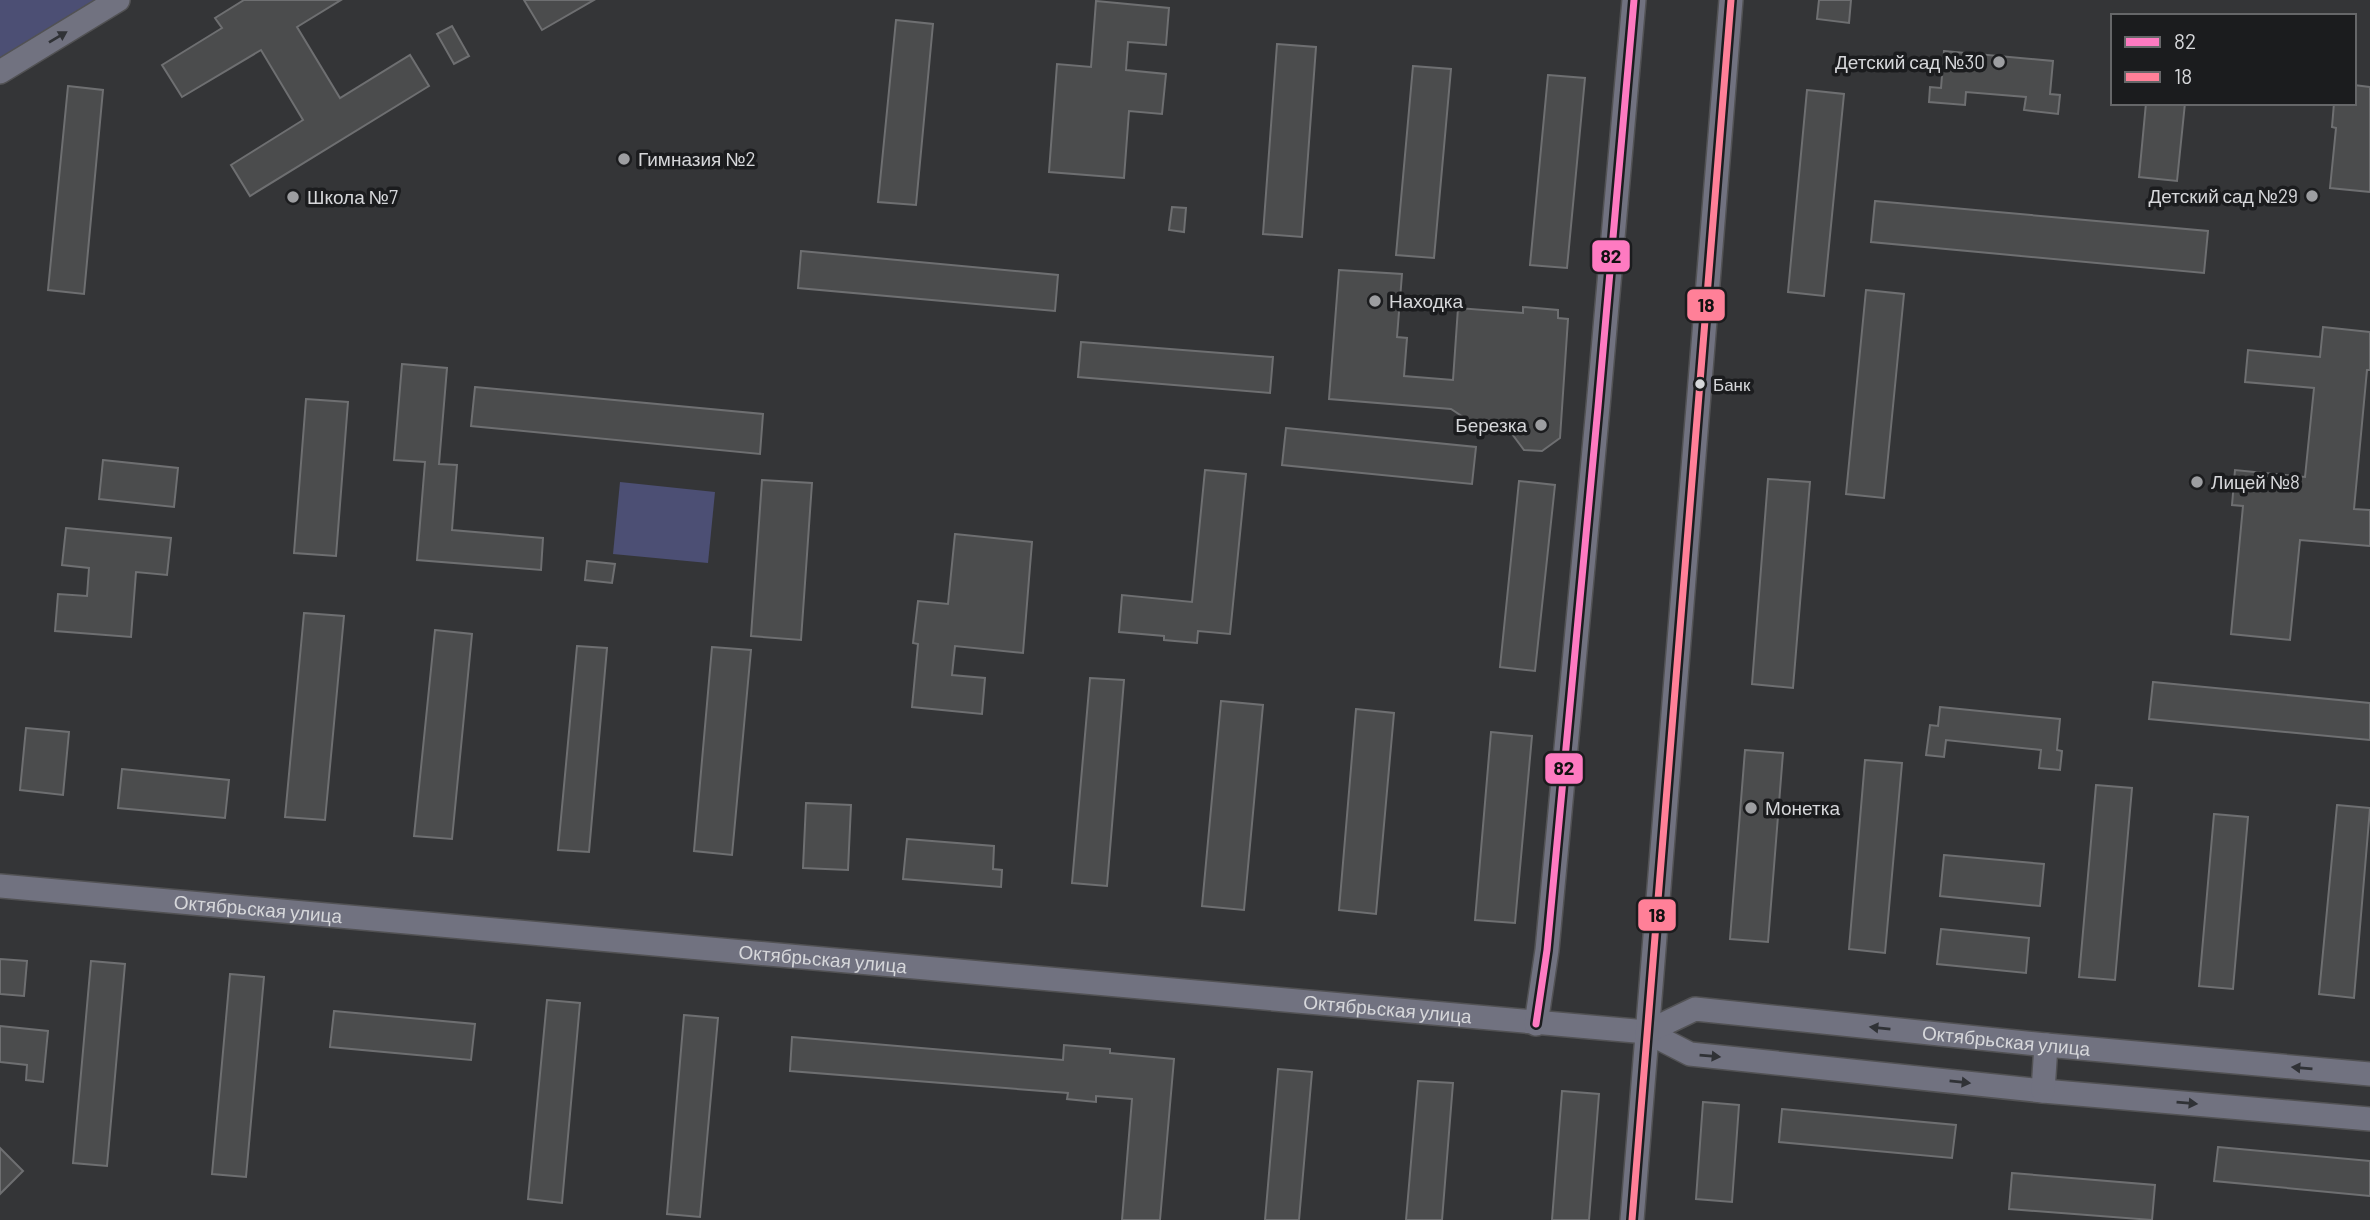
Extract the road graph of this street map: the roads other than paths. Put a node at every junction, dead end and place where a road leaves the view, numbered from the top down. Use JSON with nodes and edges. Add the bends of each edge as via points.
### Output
{"nodes":[{"id":1,"x":118,"y":0,"type":"edge"},
{"id":2,"x":1633,"y":0,"type":"edge"},
{"id":3,"x":1731,"y":0,"type":"edge"},
{"id":4,"x":0,"y":72,"type":"edge"},
{"id":5,"x":0,"y":886,"type":"edge"},
{"id":6,"x":1536,"y":1024,"type":"junction"},
{"id":7,"x":1647,"y":1032,"type":"junction"},
{"id":8,"x":2046,"y":1045,"type":"junction"},
{"id":9,"x":2370,"y":1074,"type":"edge"},
{"id":10,"x":2043,"y":1091,"type":"junction"},
{"id":11,"x":2370,"y":1119,"type":"edge"},
{"id":12,"x":1632,"y":1220,"type":"edge"}],
"edges":[{"from":4,"to":1,"type":"street","one_way":true},
{"from":2,"to":6,"type":"street","via":[[1600,394]]},
{"from":3,"to":7,"type":"street"},
{"from":5,"to":6,"type":"street","name":"Октябрьская улица"},
{"from":6,"to":7,"type":"street","name":"Октябрьская улица"},
{"from":8,"to":7,"type":"street","name":"Октябрьская улица","one_way":true,"via":[[1695,1009]]},
{"from":7,"to":10,"type":"street","name":"Октябрьская улица","one_way":true,"via":[[1690,1054]]},
{"from":7,"to":12,"type":"street"},
{"from":9,"to":8,"type":"street","name":"Октябрьская улица","one_way":true},
{"from":8,"to":10,"type":"street"},
{"from":10,"to":11,"type":"street","name":"Октябрьская улица","one_way":true}]}
